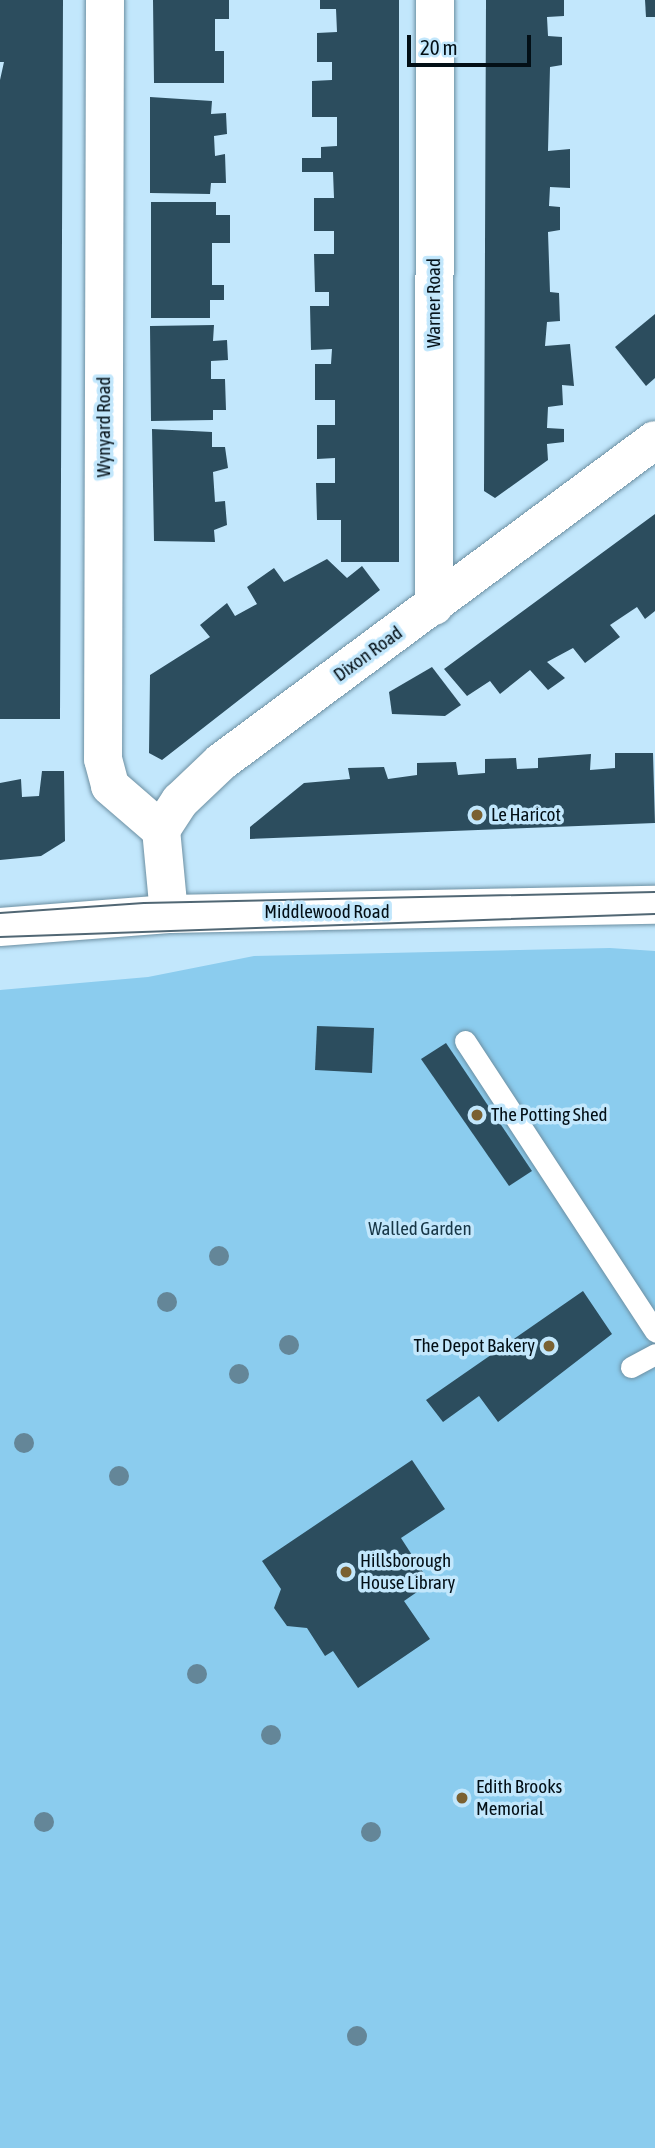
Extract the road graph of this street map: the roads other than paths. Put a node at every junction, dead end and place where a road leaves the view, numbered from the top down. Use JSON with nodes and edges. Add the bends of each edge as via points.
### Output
{"nodes":[{"id":1,"x":105,"y":0,"type":"edge"},
{"id":2,"x":435,"y":0,"type":"edge"},
{"id":3,"x":655,"y":440,"type":"edge"},
{"id":4,"x":434,"y":606,"type":"junction"},
{"id":5,"x":161,"y":830,"type":"junction"},
{"id":6,"x":655,"y":905,"type":"edge"},
{"id":7,"x":169,"y":914,"type":"junction"},
{"id":8,"x":0,"y":927,"type":"edge"},
{"id":9,"x":466,"y":1041,"type":"dead end"},
{"id":10,"x":655,"y":1331,"type":"edge"},
{"id":11,"x":655,"y":1354,"type":"edge"},
{"id":12,"x":631,"y":1367,"type":"dead end"}],
"edges":[{"from":1,"to":5,"type":"street","name":"Wynyard Road","via":[[103,759],[110,786]]},
{"from":2,"to":4,"type":"street","name":"Warner Road"},
{"from":3,"to":4,"type":"street","name":"Dixon Road"},
{"from":4,"to":5,"type":"street","name":"Dixon Road","via":[[222,762],[180,801]]},
{"from":5,"to":7,"type":"street"},
{"from":6,"to":7,"type":"street","name":"Middlewood Road"},
{"from":7,"to":8,"type":"street","name":"Middlewood Road"},
{"from":9,"to":10,"type":"lane"},
{"from":11,"to":12,"type":"lane"}]}
